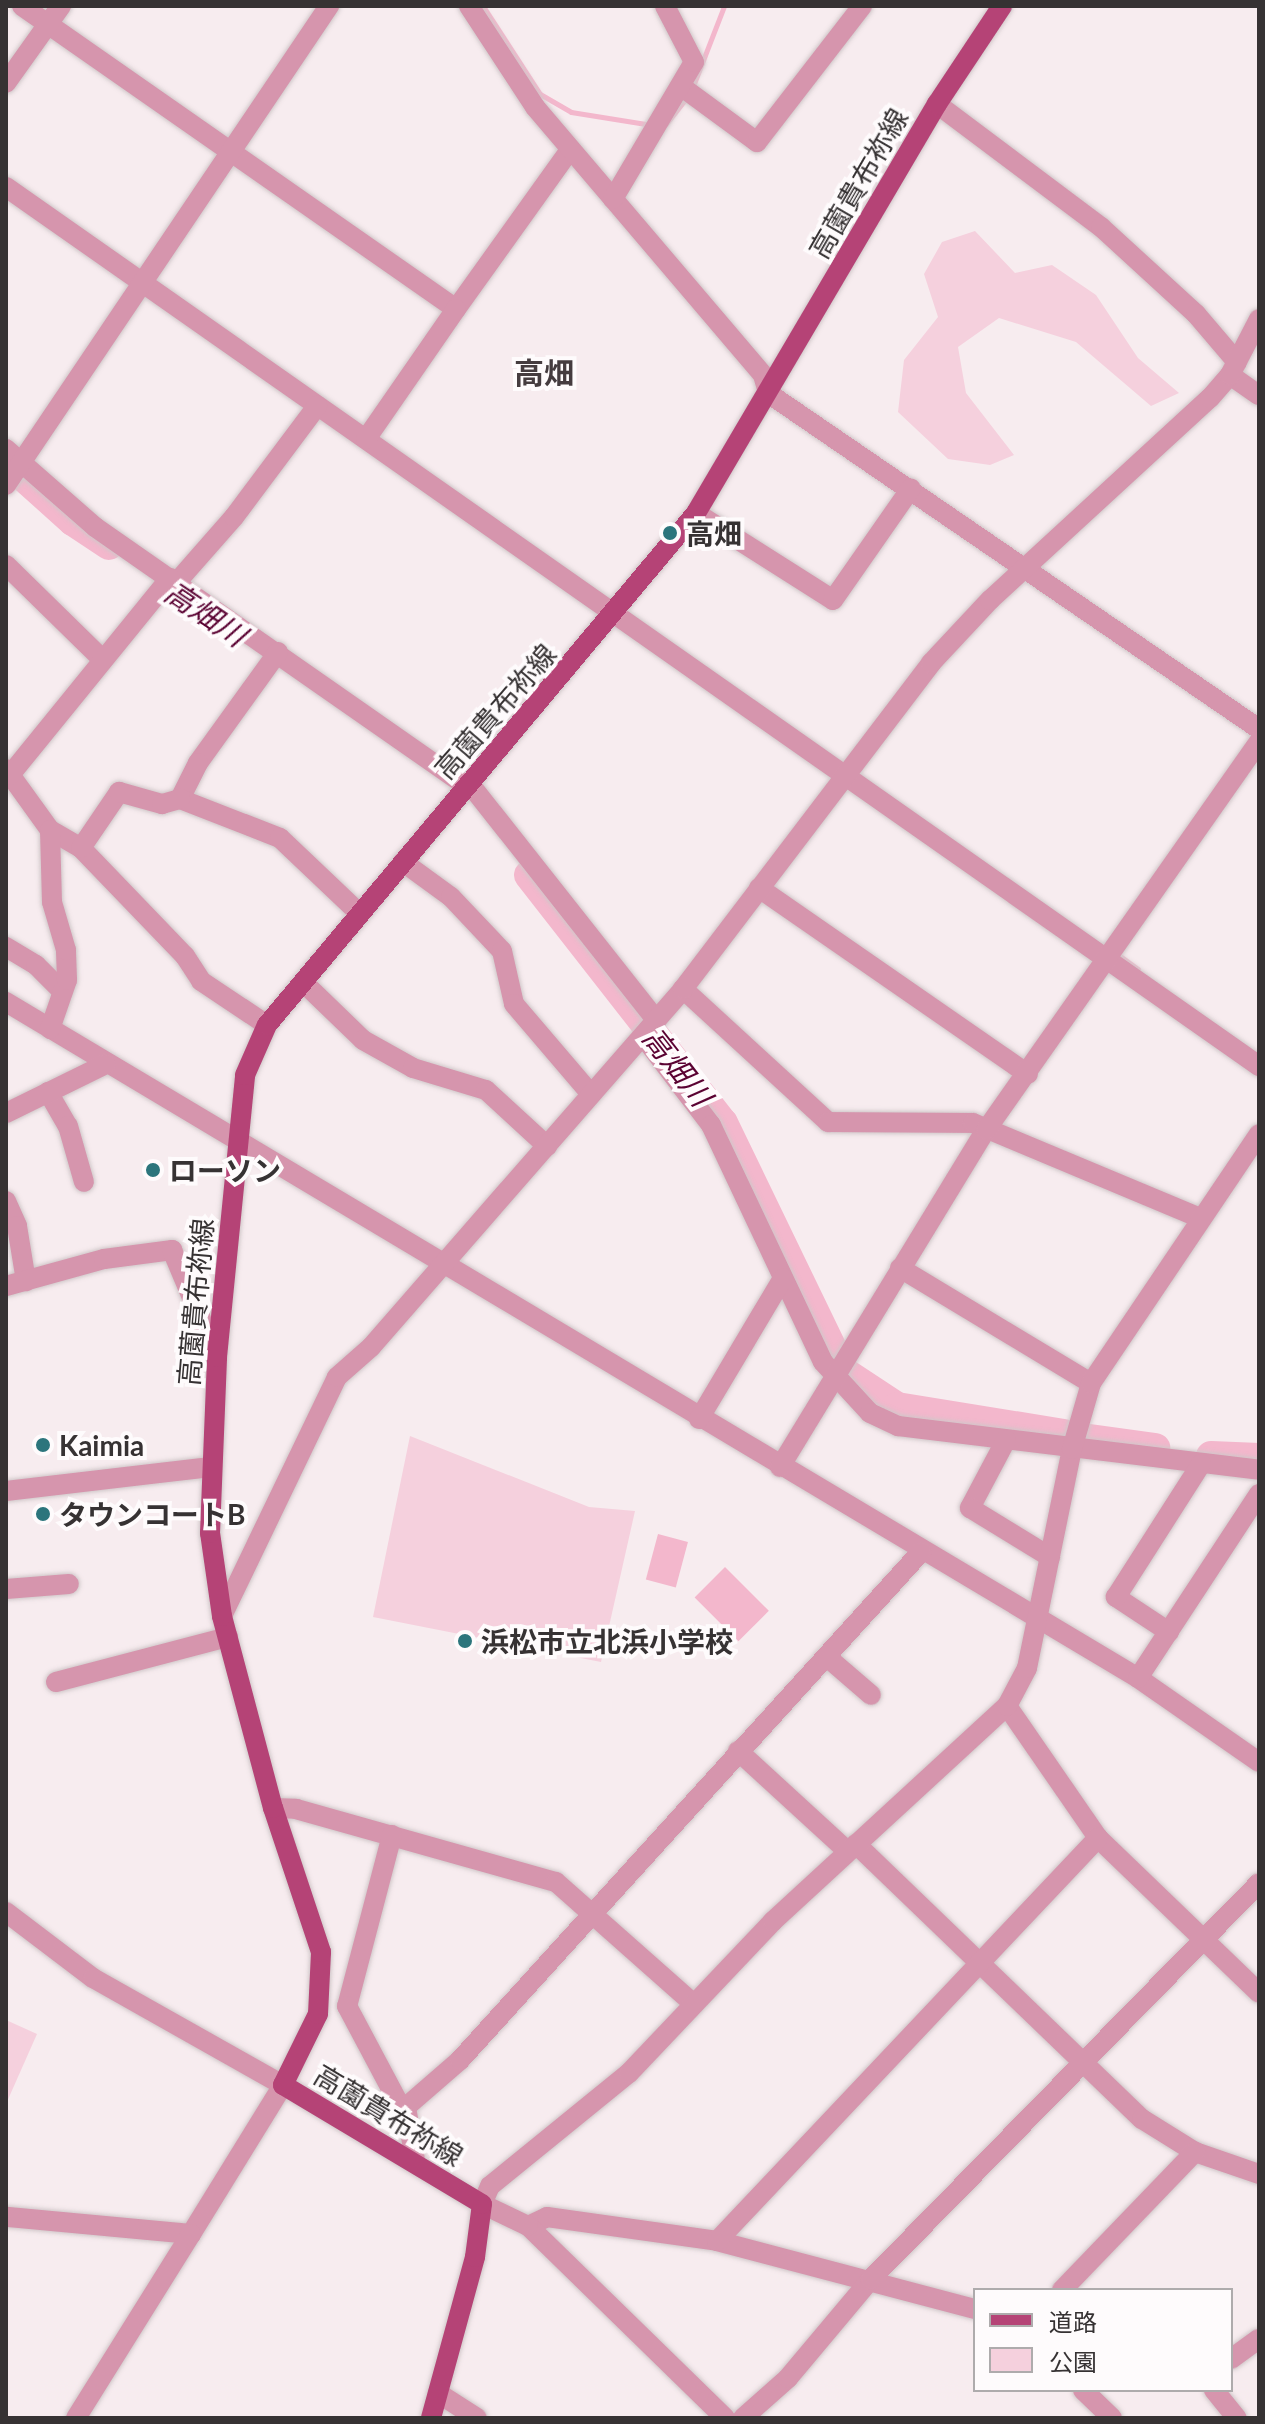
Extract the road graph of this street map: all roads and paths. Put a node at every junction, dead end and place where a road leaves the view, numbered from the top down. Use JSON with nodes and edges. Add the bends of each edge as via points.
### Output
{"nodes":[{"id":1,"x":22,"y":6,"type":"edge"},
{"id":2,"x":61,"y":6,"type":"edge"},
{"id":3,"x":329,"y":6,"type":"edge"},
{"id":4,"x":665,"y":6,"type":"edge"},
{"id":5,"x":862,"y":6,"type":"edge"},
{"id":6,"x":997,"y":8,"type":"edge"},
{"id":7,"x":476,"y":9,"type":"edge"},
{"id":8,"x":48,"y":24,"type":"junction"},
{"id":9,"x":6,"y":83,"type":"edge"},
{"id":10,"x":687,"y":90,"type":"junction"},
{"id":11,"x":937,"y":104,"type":"junction"},
{"id":12,"x":231,"y":151,"type":"junction"},
{"id":13,"x":569,"y":151,"type":"junction"},
{"id":14,"x":6,"y":187,"type":"edge"},
{"id":15,"x":613,"y":199,"type":"junction"},
{"id":16,"x":143,"y":283,"type":"junction"},
{"id":17,"x":456,"y":309,"type":"junction"},
{"id":18,"x":1259,"y":319,"type":"edge"},
{"id":19,"x":1234,"y":369,"type":"junction"},
{"id":20,"x":768,"y":393,"type":"junction"},
{"id":21,"x":1259,"y":395,"type":"edge"},
{"id":22,"x":317,"y":406,"type":"junction"},
{"id":23,"x":366,"y":439,"type":"junction"},
{"id":24,"x":12,"y":468,"type":"edge"},
{"id":25,"x":911,"y":488,"type":"junction"},
{"id":26,"x":696,"y":513,"type":"junction"},
{"id":27,"x":6,"y":565,"type":"edge"},
{"id":28,"x":1025,"y":568,"type":"junction"},
{"id":29,"x":169,"y":582,"type":"junction"},
{"id":30,"x":617,"y":613,"type":"junction"},
{"id":31,"x":275,"y":657,"type":"junction"},
{"id":32,"x":102,"y":659,"type":"junction"},
{"id":33,"x":1259,"y":729,"type":"edge"},
{"id":34,"x":1259,"y":741,"type":"edge"},
{"id":35,"x":8,"y":772,"type":"edge"},
{"id":36,"x":845,"y":774,"type":"junction"},
{"id":37,"x":468,"y":784,"type":"junction"},
{"id":38,"x":180,"y":799,"type":"junction"},
{"id":39,"x":50,"y":830,"type":"junction"},
{"id":40,"x":81,"y":848,"type":"junction"},
{"id":41,"x":403,"y":862,"type":"junction"},
{"id":42,"x":759,"y":888,"type":"junction"},
{"id":43,"x":360,"y":914,"type":"junction"},
{"id":44,"x":6,"y":947,"type":"edge"},
{"id":45,"x":1108,"y":957,"type":"junction"},
{"id":46,"x":303,"y":982,"type":"junction"},
{"id":47,"x":683,"y":989,"type":"junction"},
{"id":48,"x":62,"y":991,"type":"junction"},
{"id":49,"x":11,"y":1011,"type":"edge"},
{"id":50,"x":267,"y":1025,"type":"junction"},
{"id":51,"x":650,"y":1028,"type":"junction"},
{"id":52,"x":50,"y":1029,"type":"junction"},
{"id":53,"x":106,"y":1064,"type":"junction"},
{"id":54,"x":1259,"y":1066,"type":"edge"},
{"id":55,"x":1028,"y":1074,"type":"junction"},
{"id":56,"x":48,"y":1092,"type":"junction"},
{"id":57,"x":591,"y":1094,"type":"junction"},
{"id":58,"x":6,"y":1113,"type":"edge"},
{"id":59,"x":986,"y":1130,"type":"junction"},
{"id":60,"x":1259,"y":1134,"type":"edge"},
{"id":61,"x":238,"y":1141,"type":"junction"},
{"id":62,"x":547,"y":1146,"type":"junction"},
{"id":63,"x":84,"y":1182,"type":"dead end"},
{"id":64,"x":6,"y":1201,"type":"edge"},
{"id":65,"x":1200,"y":1218,"type":"junction"},
{"id":66,"x":443,"y":1264,"type":"junction"},
{"id":67,"x":900,"y":1268,"type":"junction"},
{"id":68,"x":783,"y":1278,"type":"junction"},
{"id":69,"x":16,"y":1283,"type":"edge"},
{"id":70,"x":217,"y":1357,"type":"junction"},
{"id":71,"x":834,"y":1378,"type":"junction"},
{"id":72,"x":1091,"y":1383,"type":"junction"},
{"id":73,"x":699,"y":1419,"type":"junction"},
{"id":74,"x":1006,"y":1440,"type":"junction"},
{"id":75,"x":1072,"y":1449,"type":"junction"},
{"id":76,"x":1201,"y":1464,"type":"junction"},
{"id":77,"x":209,"y":1467,"type":"junction"},
{"id":78,"x":780,"y":1467,"type":"junction"},
{"id":79,"x":1259,"y":1470,"type":"edge"},
{"id":80,"x":6,"y":1491,"type":"edge"},
{"id":81,"x":1259,"y":1494,"type":"edge"},
{"id":82,"x":921,"y":1552,"type":"junction"},
{"id":83,"x":1050,"y":1557,"type":"junction"},
{"id":84,"x":69,"y":1584,"type":"dead end"},
{"id":85,"x":6,"y":1589,"type":"edge"},
{"id":86,"x":222,"y":1616,"type":"junction"},
{"id":87,"x":1038,"y":1621,"type":"junction"},
{"id":88,"x":1169,"y":1632,"type":"junction"},
{"id":89,"x":228,"y":1637,"type":"junction"},
{"id":90,"x":827,"y":1657,"type":"junction"},
{"id":91,"x":1138,"y":1678,"type":"junction"},
{"id":92,"x":56,"y":1682,"type":"dead end"},
{"id":93,"x":871,"y":1695,"type":"dead end"},
{"id":94,"x":1007,"y":1706,"type":"junction"},
{"id":95,"x":738,"y":1751,"type":"junction"},
{"id":96,"x":1259,"y":1762,"type":"edge"},
{"id":97,"x":273,"y":1808,"type":"junction"},
{"id":98,"x":392,"y":1835,"type":"junction"},
{"id":99,"x":1098,"y":1838,"type":"junction"},
{"id":100,"x":851,"y":1848,"type":"junction"},
{"id":101,"x":1259,"y":1883,"type":"edge"},
{"id":102,"x":6,"y":1912,"type":"edge"},
{"id":103,"x":592,"y":1913,"type":"junction"},
{"id":104,"x":1203,"y":1940,"type":"junction"},
{"id":105,"x":980,"y":1964,"type":"junction"},
{"id":106,"x":1259,"y":1993,"type":"edge"},
{"id":107,"x":693,"y":2003,"type":"junction"},
{"id":108,"x":1083,"y":2063,"type":"junction"},
{"id":109,"x":283,"y":2085,"type":"junction"},
{"id":110,"x":406,"y":2107,"type":"junction"},
{"id":111,"x":1195,"y":2152,"type":"junction"},
{"id":112,"x":415,"y":2160,"type":"junction"},
{"id":113,"x":1259,"y":2174,"type":"edge"},
{"id":114,"x":482,"y":2204,"type":"junction"},
{"id":115,"x":6,"y":2217,"type":"edge"},
{"id":116,"x":528,"y":2226,"type":"junction"},
{"id":117,"x":191,"y":2234,"type":"junction"},
{"id":118,"x":717,"y":2241,"type":"junction"},
{"id":119,"x":871,"y":2279,"type":"junction"},
{"id":120,"x":1064,"y":2288,"type":"edge"},
{"id":121,"x":973,"y":2308,"type":"edge"},
{"id":122,"x":1259,"y":2339,"type":"edge"},
{"id":123,"x":1233,"y":2358,"type":"edge"},
{"id":124,"x":1085,"y":2392,"type":"edge"},
{"id":125,"x":1216,"y":2392,"type":"edge"},
{"id":126,"x":438,"y":2393,"type":"junction"},
{"id":127,"x":76,"y":2418,"type":"edge"},
{"id":128,"x":431,"y":2418,"type":"edge"},
{"id":129,"x":477,"y":2418,"type":"edge"},
{"id":130,"x":725,"y":2418,"type":"edge"},
{"id":131,"x":743,"y":2418,"type":"edge"},
{"id":132,"x":1112,"y":2418,"type":"edge"},
{"id":133,"x":1237,"y":2418,"type":"edge"}],
"edges":[{"from":1,"to":8,"type":"street"},
{"from":2,"to":8,"type":"street"},
{"from":3,"to":12,"type":"street"},
{"from":4,"to":10,"type":"street","via":[[694,62]]},
{"from":5,"to":10,"type":"street","via":[[757,142]]},
{"from":6,"to":11,"type":"main road","name":"高薗貴布祢線"},
{"from":7,"to":13,"type":"street"},
{"from":8,"to":9,"type":"street"},
{"from":8,"to":12,"type":"street"},
{"from":10,"to":15,"type":"street"},
{"from":11,"to":19,"type":"street","via":[[1101,227],[1196,314]]},
{"from":11,"to":20,"type":"main road","name":"高薗貴布祢線"},
{"from":12,"to":16,"type":"street"},
{"from":12,"to":17,"type":"street"},
{"from":13,"to":15,"type":"street"},
{"from":13,"to":17,"type":"street"},
{"from":14,"to":16,"type":"street"},
{"from":15,"to":20,"type":"street","via":[[763,375]]},
{"from":16,"to":22,"type":"street"},
{"from":16,"to":24,"type":"street"},
{"from":17,"to":23,"type":"street"},
{"from":18,"to":19,"type":"street"},
{"from":19,"to":21,"type":"street"},
{"from":19,"to":28,"type":"street","via":[[1119,487]]},
{"from":20,"to":25,"type":"street"},
{"from":20,"to":26,"type":"main road","name":"高薗貴布祢線"},
{"from":22,"to":23,"type":"street"},
{"from":22,"to":29,"type":"street","via":[[234,517]]},
{"from":23,"to":30,"type":"street"},
{"from":24,"to":29,"type":"street"},
{"from":25,"to":26,"type":"street","via":[[833,600]]},
{"from":25,"to":28,"type":"street"},
{"from":26,"to":30,"type":"main road","name":"高薗貴布祢線"},
{"from":27,"to":32,"type":"street"},
{"from":28,"to":33,"type":"street"},
{"from":28,"to":36,"type":"street","via":[[931,663]]},
{"from":29,"to":31,"type":"street"},
{"from":29,"to":32,"type":"street"},
{"from":30,"to":36,"type":"street"},
{"from":30,"to":37,"type":"main road","name":"高薗貴布祢線"},
{"from":31,"to":37,"type":"street"},
{"from":31,"to":38,"type":"street","via":[[198,763]]},
{"from":32,"to":35,"type":"street"},
{"from":34,"to":45,"type":"street"},
{"from":35,"to":39,"type":"street"},
{"from":36,"to":42,"type":"street"},
{"from":36,"to":45,"type":"street"},
{"from":37,"to":41,"type":"main road","name":"高薗貴布祢線"},
{"from":37,"to":51,"type":"street"},
{"from":38,"to":40,"type":"street","via":[[162,804],[119,792]]},
{"from":38,"to":43,"type":"street","via":[[280,838]]},
{"from":39,"to":40,"type":"street"},
{"from":39,"to":48,"type":"street","via":[[52,902],[66,950]]},
{"from":40,"to":50,"type":"street","via":[[185,956],[201,981]]},
{"from":41,"to":43,"type":"main road","name":"高薗貴布祢線"},
{"from":41,"to":57,"type":"street","via":[[451,897],[502,951],[514,1004]]},
{"from":42,"to":47,"type":"street"},
{"from":42,"to":55,"type":"street"},
{"from":43,"to":46,"type":"main road","name":"高薗貴布祢線"},
{"from":44,"to":48,"type":"street","via":[[36,965]]},
{"from":45,"to":54,"type":"street"},
{"from":45,"to":55,"type":"street"},
{"from":46,"to":50,"type":"main road","name":"高薗貴布祢線"},
{"from":46,"to":62,"type":"street","via":[[363,1040],[413,1068],[486,1090]]},
{"from":47,"to":51,"type":"street"},
{"from":47,"to":59,"type":"street","via":[[828,1122],[951,1121]]},
{"from":48,"to":52,"type":"street"},
{"from":49,"to":52,"type":"street"},
{"from":50,"to":61,"type":"main road","name":"高薗貴布祢線","via":[[245,1075]]},
{"from":51,"to":57,"type":"street"},
{"from":51,"to":68,"type":"street","via":[[711,1125]]},
{"from":52,"to":53,"type":"street"},
{"from":53,"to":56,"type":"street"},
{"from":53,"to":61,"type":"street"},
{"from":55,"to":59,"type":"street"},
{"from":56,"to":58,"type":"street"},
{"from":56,"to":63,"type":"street","via":[[65,1119]]},
{"from":57,"to":62,"type":"street"},
{"from":59,"to":65,"type":"street"},
{"from":59,"to":67,"type":"street"},
{"from":60,"to":65,"type":"street"},
{"from":61,"to":66,"type":"street"},
{"from":61,"to":70,"type":"main road","name":"高薗貴布祢線"},
{"from":62,"to":66,"type":"street"},
{"from":64,"to":69,"type":"street","via":[[17,1226]]},
{"from":65,"to":72,"type":"street"},
{"from":66,"to":73,"type":"street"},
{"from":66,"to":86,"type":"street","via":[[334,1381]]},
{"from":67,"to":71,"type":"street"},
{"from":67,"to":72,"type":"street"},
{"from":68,"to":71,"type":"street"},
{"from":68,"to":73,"type":"street"},
{"from":69,"to":70,"type":"street","via":[[104,1259],[172,1250]]},
{"from":70,"to":77,"type":"main road","name":"高薗貴布祢線"},
{"from":71,"to":74,"type":"street","via":[[870,1413],[898,1426]]},
{"from":71,"to":78,"type":"street"},
{"from":72,"to":75,"type":"street"},
{"from":73,"to":78,"type":"street"},
{"from":74,"to":75,"type":"street"},
{"from":74,"to":83,"type":"street","via":[[970,1508]]},
{"from":75,"to":76,"type":"street"},
{"from":75,"to":83,"type":"street"},
{"from":76,"to":79,"type":"street"},
{"from":76,"to":88,"type":"street","via":[[1116,1597]]},
{"from":77,"to":80,"type":"street"},
{"from":77,"to":86,"type":"main road","name":"高薗貴布祢線","via":[[210,1533]]},
{"from":78,"to":82,"type":"street"},
{"from":81,"to":88,"type":"street"},
{"from":82,"to":87,"type":"street"},
{"from":82,"to":90,"type":"street"},
{"from":83,"to":87,"type":"street"},
{"from":84,"to":85,"type":"street"},
{"from":86,"to":89,"type":"main road","name":"高薗貴布祢線"},
{"from":87,"to":91,"type":"street"},
{"from":87,"to":94,"type":"street","via":[[1027,1668]]},
{"from":88,"to":91,"type":"street"},
{"from":89,"to":92,"type":"street"},
{"from":89,"to":97,"type":"main road","name":"高薗貴布祢線"},
{"from":90,"to":93,"type":"street"},
{"from":90,"to":95,"type":"street"},
{"from":91,"to":96,"type":"street"},
{"from":94,"to":99,"type":"street"},
{"from":94,"to":100,"type":"street"},
{"from":95,"to":100,"type":"street"},
{"from":95,"to":103,"type":"street"},
{"from":97,"to":98,"type":"street","via":[[296,1809]]},
{"from":97,"to":109,"type":"main road","name":"高薗貴布祢線","via":[[315,1922],[324,1974],[313,2028]]},
{"from":98,"to":103,"type":"street","via":[[556,1882]]},
{"from":98,"to":110,"type":"street","via":[[347,2006],[398,2102]]},
{"from":99,"to":104,"type":"street"},
{"from":99,"to":105,"type":"street"},
{"from":100,"to":105,"type":"street"},
{"from":100,"to":107,"type":"street"},
{"from":101,"to":104,"type":"street"},
{"from":102,"to":109,"type":"street","via":[[104,1986]]},
{"from":103,"to":107,"type":"street"},
{"from":103,"to":110,"type":"street","via":[[460,2060]]},
{"from":104,"to":106,"type":"street"},
{"from":104,"to":108,"type":"street"},
{"from":105,"to":108,"type":"street"},
{"from":105,"to":118,"type":"street"},
{"from":107,"to":114,"type":"street","via":[[606,2094],[490,2186]]},
{"from":108,"to":111,"type":"street","via":[[1142,2119]]},
{"from":108,"to":119,"type":"street"},
{"from":109,"to":112,"type":"main road","name":"高薗貴布祢線"},
{"from":109,"to":117,"type":"street"},
{"from":110,"to":112,"type":"street"},
{"from":111,"to":113,"type":"street"},
{"from":111,"to":120,"type":"street"},
{"from":112,"to":114,"type":"main road","name":"高薗貴布祢線"},
{"from":114,"to":116,"type":"street"},
{"from":114,"to":126,"type":"main road","via":[[472,2268]]},
{"from":115,"to":117,"type":"street"},
{"from":116,"to":118,"type":"street","via":[[547,2217]]},
{"from":116,"to":130,"type":"street"},
{"from":117,"to":127,"type":"street"},
{"from":118,"to":119,"type":"street"},
{"from":119,"to":121,"type":"street"},
{"from":119,"to":131,"type":"street","via":[[788,2378]]},
{"from":122,"to":123,"type":"street"},
{"from":124,"to":132,"type":"street"},
{"from":125,"to":133,"type":"street"},
{"from":126,"to":128,"type":"main road"},
{"from":126,"to":129,"type":"street"}]}
